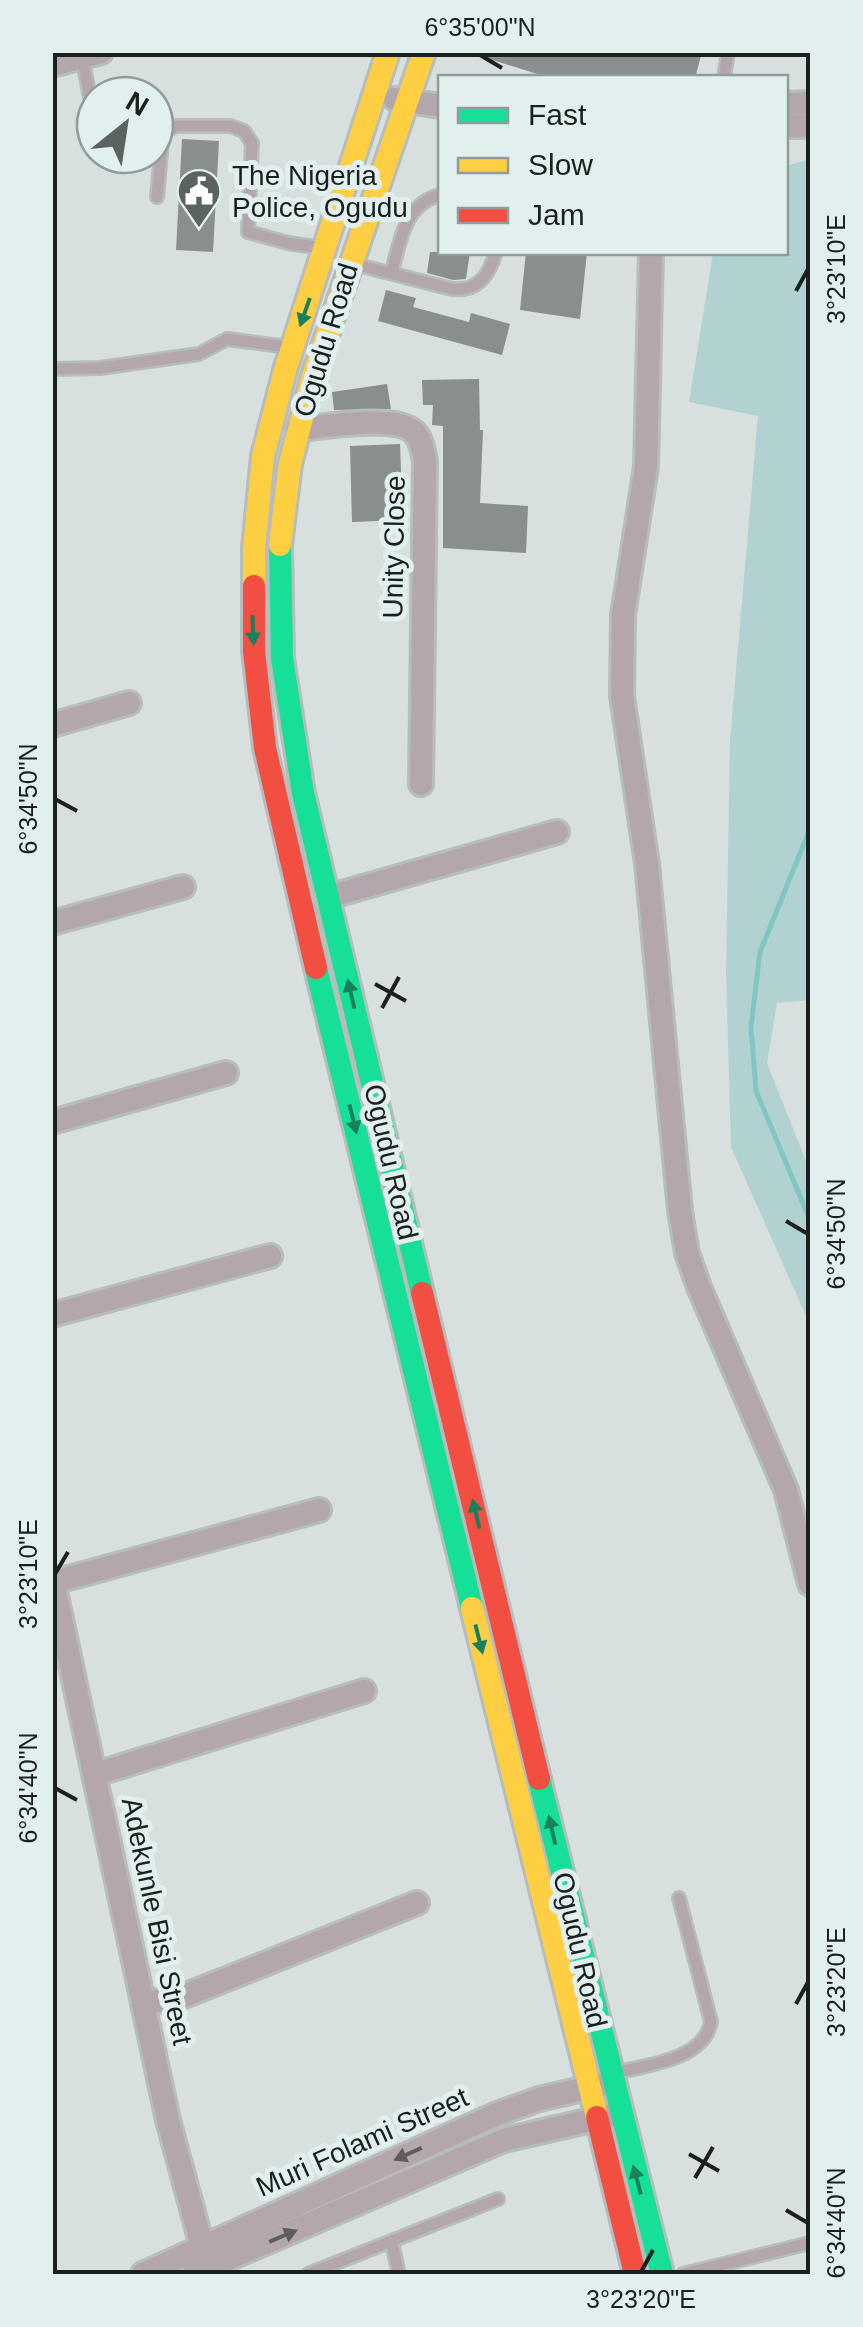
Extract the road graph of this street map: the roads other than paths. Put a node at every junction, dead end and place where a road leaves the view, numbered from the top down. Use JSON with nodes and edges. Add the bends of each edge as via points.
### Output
{"nodes":[{"id":1,"x":388,"y":52,"type":"edge"},
{"id":2,"x":91,"y":54,"type":"edge"},
{"id":3,"x":418,"y":54,"type":"edge"},
{"id":4,"x":52,"y":65,"type":"edge"},
{"id":5,"x":378,"y":86,"type":"junction"},
{"id":6,"x":438,"y":95,"type":"edge"},
{"id":7,"x":410,"y":96,"type":"junction"},
{"id":8,"x":438,"y":105,"type":"edge"},
{"id":9,"x":438,"y":195,"type":"edge"},
{"id":10,"x":157,"y":196,"type":"dead end"},
{"id":11,"x":326,"y":248,"type":"junction"},
{"id":12,"x":495,"y":255,"type":"edge"},
{"id":13,"x":651,"y":255,"type":"edge"},
{"id":14,"x":349,"y":264,"type":"junction"},
{"id":15,"x":392,"y":272,"type":"junction"},
{"id":16,"x":292,"y":347,"type":"junction"},
{"id":17,"x":52,"y":369,"type":"edge"},
{"id":18,"x":298,"y":429,"type":"junction"},
{"id":19,"x":129,"y":703,"type":"dead end"},
{"id":20,"x":52,"y":725,"type":"edge"},
{"id":21,"x":422,"y":784,"type":"dead end"},
{"id":22,"x":557,"y":832,"type":"dead end"},
{"id":23,"x":183,"y":888,"type":"dead end"},
{"id":24,"x":328,"y":896,"type":"junction"},
{"id":25,"x":52,"y":922,"type":"edge"},
{"id":26,"x":362,"y":1039,"type":"junction"},
{"id":27,"x":334,"y":1044,"type":"junction"},
{"id":28,"x":226,"y":1072,"type":"dead end"},
{"id":29,"x":52,"y":1122,"type":"edge"},
{"id":30,"x":270,"y":1256,"type":"dead end"},
{"id":31,"x":52,"y":1315,"type":"edge"},
{"id":32,"x":319,"y":1510,"type":"dead end"},
{"id":33,"x":53,"y":1580,"type":"edge"},
{"id":34,"x":810,"y":1584,"type":"edge"},
{"id":35,"x":60,"y":1640,"type":"edge"},
{"id":36,"x":364,"y":1692,"type":"dead end"},
{"id":37,"x":96,"y":1774,"type":"junction"},
{"id":38,"x":679,"y":1898,"type":"dead end"},
{"id":39,"x":418,"y":1904,"type":"dead end"},
{"id":40,"x":143,"y":2003,"type":"junction"},
{"id":41,"x":611,"y":2078,"type":"junction"},
{"id":42,"x":588,"y":2088,"type":"junction"},
{"id":43,"x":620,"y":2113,"type":"junction"},
{"id":44,"x":595,"y":2119,"type":"junction"},
{"id":45,"x":498,"y":2199,"type":"dead end"},
{"id":46,"x":392,"y":2243,"type":"junction"},
{"id":47,"x":810,"y":2243,"type":"edge"},
{"id":48,"x":204,"y":2266,"type":"edge"},
{"id":49,"x":142,"y":2274,"type":"edge"},
{"id":50,"x":308,"y":2274,"type":"edge"},
{"id":51,"x":399,"y":2274,"type":"edge"},
{"id":52,"x":635,"y":2274,"type":"edge"},
{"id":53,"x":662,"y":2274,"type":"edge"},
{"id":54,"x":683,"y":2274,"type":"edge"}],
"edges":[{"from":1,"to":5,"type":"main road","name":"Ogudu Road"},
{"from":2,"to":4,"type":"street"},
{"from":3,"to":7,"type":"main road","name":"Ogudu Road"},
{"from":5,"to":7,"type":"street"},
{"from":5,"to":11,"type":"main road","name":"Ogudu Road"},
{"from":6,"to":7,"type":"street"},
{"from":7,"to":8,"type":"street"},
{"from":7,"to":14,"type":"main road","name":"Ogudu Road"},
{"from":9,"to":15,"type":"lane","via":[[412,212]]},
{"from":10,"to":11,"type":"lane","via":[[163,132],[176,126],[244,130],[252,143],[248,232]]},
{"from":11,"to":16,"type":"main road","name":"Ogudu Road","one_way":true},
{"from":12,"to":15,"type":"lane","via":[[487,276],[467,290]]},
{"from":13,"to":34,"type":"street","via":[[646,466],[623,616],[622,696],[647,864],[680,1211],[699,1287],[786,1490]]},
{"from":14,"to":15,"type":"lane"},
{"from":14,"to":18,"type":"main road","name":"Ogudu Road"},
{"from":16,"to":17,"type":"lane","via":[[227,338],[198,354]]},
{"from":16,"to":27,"type":"main road","name":"Ogudu Road","one_way":true,"via":[[261,470],[254,650],[265,748]]},
{"from":18,"to":21,"type":"street","name":"Unity Close","via":[[394,422],[422,444]]},
{"from":18,"to":24,"type":"main road","name":"Ogudu Road","via":[[282,511],[279,610],[298,771]]},
{"from":19,"to":20,"type":"street"},
{"from":22,"to":24,"type":"street"},
{"from":23,"to":25,"type":"street"},
{"from":26,"to":24,"type":"main road","name":"Ogudu Road","one_way":true},
{"from":26,"to":27,"type":"main road"},
{"from":41,"to":26,"type":"main road","name":"Ogudu Road","one_way":true},
{"from":27,"to":42,"type":"main road","name":"Ogudu Road","one_way":true},
{"from":28,"to":29,"type":"street"},
{"from":30,"to":31,"type":"street"},
{"from":32,"to":33,"type":"street"},
{"from":33,"to":35,"type":"street","name":"Adekunle Bisi Street"},
{"from":35,"to":37,"type":"street","name":"Adekunle Bisi Street"},
{"from":36,"to":37,"type":"street"},
{"from":37,"to":40,"type":"street","name":"Adekunle Bisi Street"},
{"from":38,"to":41,"type":"lane","via":[[709,2035],[697,2049]]},
{"from":39,"to":40,"type":"street","via":[[179,1998]]},
{"from":40,"to":48,"type":"street","name":"Adekunle Bisi Street"},
{"from":41,"to":42,"type":"street","name":"Muri Folami Street"},
{"from":41,"to":43,"type":"main road","name":"Ogudu Road"},
{"from":42,"to":44,"type":"main road","name":"Ogudu Road"},
{"from":42,"to":48,"type":"street","name":"Muri Folami Street","one_way":true,"via":[[497,2114]]},
{"from":43,"to":44,"type":"street"},
{"from":53,"to":43,"type":"main road","name":"Ogudu Road","one_way":true},
{"from":48,"to":44,"type":"street","one_way":true,"via":[[504,2140]]},
{"from":44,"to":52,"type":"main road","name":"Ogudu Road"},
{"from":45,"to":46,"type":"lane"},
{"from":46,"to":50,"type":"lane"},
{"from":46,"to":51,"type":"lane"},
{"from":47,"to":54,"type":"lane"},
{"from":48,"to":49,"type":"street","name":"Muri Folami Street"}]}
